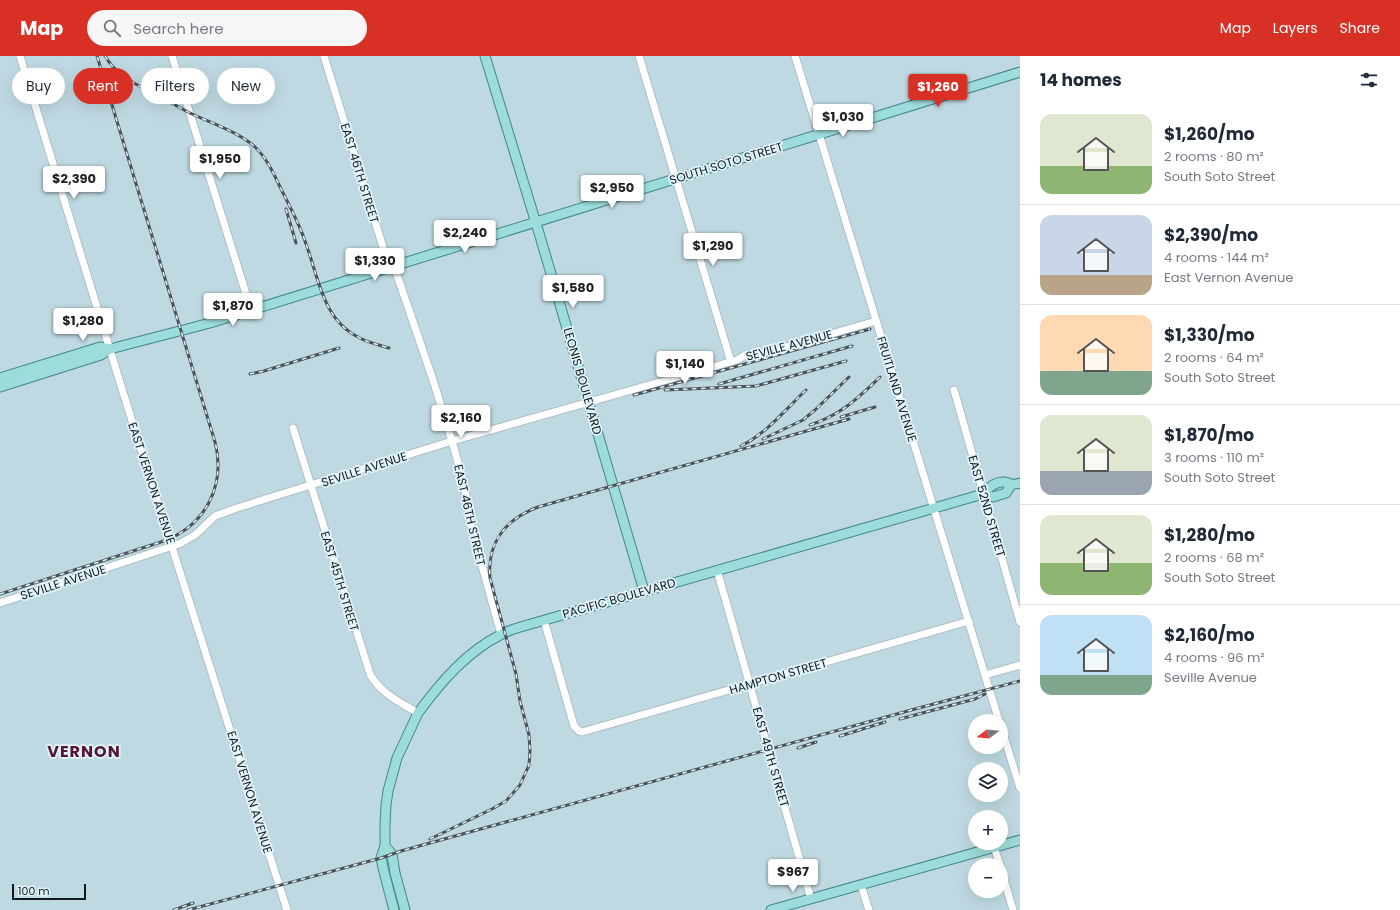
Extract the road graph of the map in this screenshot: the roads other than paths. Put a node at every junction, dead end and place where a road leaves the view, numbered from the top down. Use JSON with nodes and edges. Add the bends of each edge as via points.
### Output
{"nodes":[{"id":1,"x":20,"y":56,"type":"edge"},
{"id":2,"x":172,"y":56,"type":"edge"},
{"id":3,"x":324,"y":56,"type":"edge"},
{"id":4,"x":485,"y":56,"type":"edge"},
{"id":5,"x":639,"y":56,"type":"edge"},
{"id":6,"x":795,"y":56,"type":"edge"},
{"id":7,"x":1020,"y":72,"type":"edge"},
{"id":8,"x":819,"y":134,"type":"junction"},
{"id":9,"x":677,"y":178,"type":"junction"},
{"id":10,"x":536,"y":222,"type":"junction"},
{"id":11,"x":392,"y":266,"type":"junction"},
{"id":12,"x":251,"y":310,"type":"junction"},
{"id":13,"x":876,"y":321,"type":"junction"},
{"id":14,"x":110,"y":349,"type":"junction"},
{"id":15,"x":732,"y":362,"type":"junction"},
{"id":16,"x":1,"y":382,"type":"edge"},
{"id":17,"x":954,"y":390,"type":"dead end"},
{"id":18,"x":590,"y":402,"type":"junction"},
{"id":19,"x":293,"y":428,"type":"dead end"},
{"id":20,"x":452,"y":441,"type":"junction"},
{"id":21,"x":1016,"y":484,"type":"edge"},
{"id":22,"x":310,"y":486,"type":"junction"},
{"id":23,"x":984,"y":494,"type":"junction"},
{"id":24,"x":934,"y":508,"type":"junction"},
{"id":25,"x":172,"y":547,"type":"junction"},
{"id":26,"x":717,"y":570,"type":"junction"},
{"id":27,"x":644,"y":591,"type":"junction"},
{"id":28,"x":0,"y":603,"type":"edge"},
{"id":29,"x":544,"y":620,"type":"junction"},
{"id":30,"x":969,"y":621,"type":"junction"},
{"id":31,"x":1020,"y":622,"type":"edge"},
{"id":32,"x":501,"y":634,"type":"junction"},
{"id":33,"x":1020,"y":665,"type":"edge"},
{"id":34,"x":985,"y":675,"type":"junction"},
{"id":35,"x":750,"y":684,"type":"junction"},
{"id":36,"x":418,"y":713,"type":"junction"},
{"id":37,"x":997,"y":714,"type":"edge"},
{"id":38,"x":1008,"y":749,"type":"edge"},
{"id":39,"x":1020,"y":788,"type":"edge"},
{"id":40,"x":1020,"y":840,"type":"edge"},
{"id":41,"x":1008,"y":843,"type":"edge"},
{"id":42,"x":385,"y":846,"type":"junction"},
{"id":43,"x":984,"y":850,"type":"edge"},
{"id":44,"x":861,"y":885,"type":"junction"},
{"id":45,"x":1008,"y":893,"type":"edge"},
{"id":46,"x":811,"y":899,"type":"junction"},
{"id":47,"x":287,"y":910,"type":"edge"},
{"id":48,"x":394,"y":910,"type":"edge"},
{"id":49,"x":405,"y":910,"type":"edge"},
{"id":50,"x":771,"y":910,"type":"edge"},
{"id":51,"x":869,"y":910,"type":"edge"},
{"id":52,"x":1013,"y":910,"type":"edge"}],
"edges":[{"from":1,"to":14,"type":"street","name":"EAST VERNON AVENUE"},
{"from":2,"to":12,"type":"street"},
{"from":3,"to":11,"type":"street","name":"EAST 46TH STREET","via":[[386,257]]},
{"from":4,"to":10,"type":"main road","name":"LEONIS BOULEVARD"},
{"from":5,"to":9,"type":"street"},
{"from":6,"to":8,"type":"street","name":"FRUITLAND AVENUE"},
{"from":7,"to":8,"type":"main road","name":"SOUTH SOTO STREET"},
{"from":8,"to":9,"type":"main road","name":"SOUTH SOTO STREET"},
{"from":8,"to":13,"type":"street","name":"FRUITLAND AVENUE"},
{"from":9,"to":10,"type":"main road","name":"SOUTH SOTO STREET"},
{"from":9,"to":15,"type":"street"},
{"from":10,"to":11,"type":"main road","name":"SOUTH SOTO STREET"},
{"from":10,"to":18,"type":"main road","name":"LEONIS BOULEVARD"},
{"from":11,"to":12,"type":"main road","name":"SOUTH SOTO STREET"},
{"from":11,"to":20,"type":"street","name":"EAST 46TH STREET"},
{"from":12,"to":14,"type":"main road","name":"SOUTH SOTO STREET"},
{"from":13,"to":15,"type":"street","name":"SEVILLE AVENUE","via":[[759,355],[747,354]]},
{"from":13,"to":24,"type":"street","name":"FRUITLAND AVENUE"},
{"from":14,"to":16,"type":"main road","name":"SOUTH SOTO STREET","via":[[101,356]]},
{"from":14,"to":25,"type":"street","name":"EAST VERNON AVENUE"},
{"from":15,"to":18,"type":"street","name":"SEVILLE AVENUE"},
{"from":17,"to":23,"type":"street","name":"EAST 52ND STREET"},
{"from":18,"to":20,"type":"street","name":"SEVILLE AVENUE"},
{"from":18,"to":27,"type":"main road","name":"LEONIS BOULEVARD"},
{"from":19,"to":22,"type":"street","name":"EAST 45TH STREET"},
{"from":20,"to":22,"type":"street","name":"SEVILLE AVENUE"},
{"from":20,"to":32,"type":"street","name":"EAST 46TH STREET","via":[[464,484],[471,526]]},
{"from":21,"to":23,"type":"main road","name":"PACIFIC BOULEVARD","via":[[1003,482],[990,486]]},
{"from":22,"to":25,"type":"street","name":"SEVILLE AVENUE","via":[[218,515],[190,539]]},
{"from":22,"to":36,"type":"street","name":"EAST 45TH STREET","via":[[370,674],[375,684],[383,691]]},
{"from":23,"to":24,"type":"main road","name":"PACIFIC BOULEVARD"},
{"from":23,"to":31,"type":"street","name":"EAST 52ND STREET"},
{"from":24,"to":26,"type":"main road","name":"PACIFIC BOULEVARD"},
{"from":24,"to":30,"type":"street","name":"FRUITLAND AVENUE"},
{"from":25,"to":28,"type":"street","name":"SEVILLE AVENUE"},
{"from":25,"to":47,"type":"street","name":"EAST VERNON AVENUE"},
{"from":26,"to":27,"type":"main road","name":"PACIFIC BOULEVARD"},
{"from":26,"to":35,"type":"street","name":"EAST 49TH STREET"},
{"from":27,"to":29,"type":"main road","name":"PACIFIC BOULEVARD"},
{"from":29,"to":32,"type":"main road","name":"PACIFIC BOULEVARD"},
{"from":29,"to":35,"type":"street","name":"HAMPTON STREET","via":[[574,726],[579,731]]},
{"from":30,"to":34,"type":"street","name":"FRUITLAND AVENUE"},
{"from":30,"to":35,"type":"street","name":"HAMPTON STREET"},
{"from":32,"to":36,"type":"main road","name":"PACIFIC BOULEVARD","via":[[457,666]]},
{"from":33,"to":34,"type":"street"},
{"from":34,"to":37,"type":"street","name":"FRUITLAND AVENUE"},
{"from":35,"to":46,"type":"street","name":"EAST 49TH STREET"},
{"from":36,"to":42,"type":"main road","name":"PACIFIC BOULEVARD","via":[[392,775],[385,815]]},
{"from":38,"to":39,"type":"street"},
{"from":40,"to":41,"type":"main road"},
{"from":42,"to":48,"type":"main road","name":"PACIFIC BOULEVARD","via":[[381,858]]},
{"from":42,"to":49,"type":"main road","name":"PACIFIC BOULEVARD","via":[[392,854]]},
{"from":43,"to":44,"type":"main road"},
{"from":44,"to":46,"type":"main road"},
{"from":44,"to":51,"type":"street"},
{"from":45,"to":52,"type":"street"},
{"from":46,"to":50,"type":"main road"}]}
